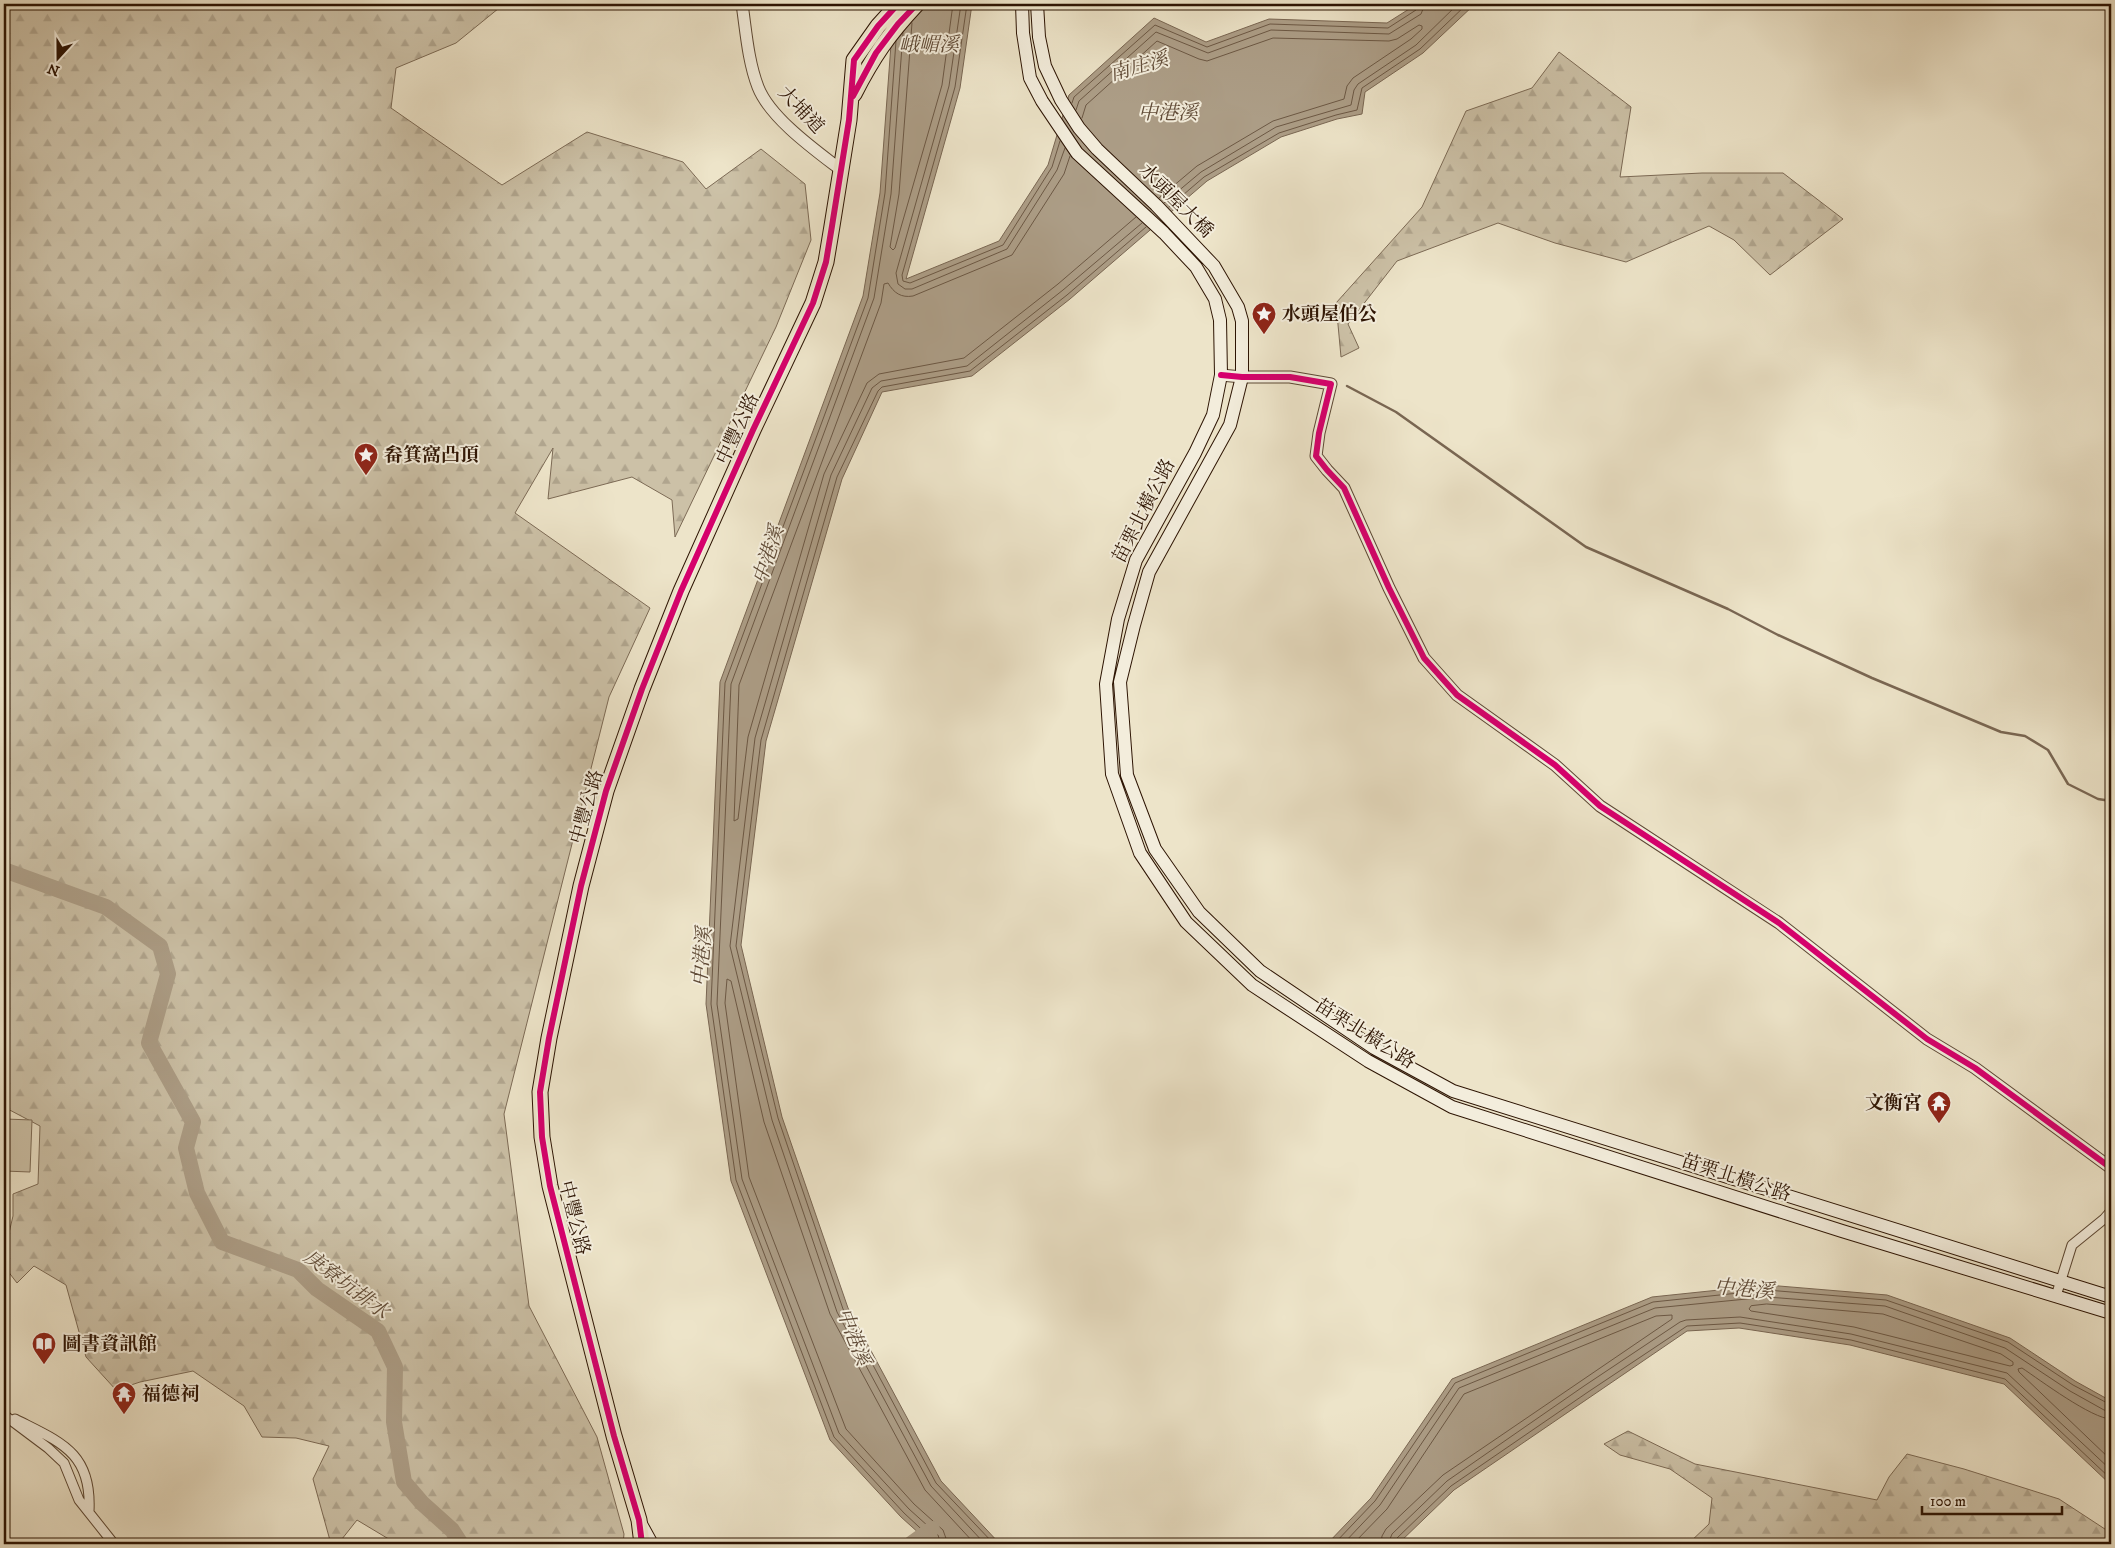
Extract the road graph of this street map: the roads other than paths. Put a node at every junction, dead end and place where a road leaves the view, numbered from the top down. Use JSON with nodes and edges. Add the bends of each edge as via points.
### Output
{"nodes":[{"id":1,"x":742,"y":4,"type":"edge"},
{"id":2,"x":898,"y":4,"type":"edge"},
{"id":3,"x":917,"y":4,"type":"edge"},
{"id":4,"x":1022,"y":4,"type":"edge"},
{"id":5,"x":1037,"y":4,"type":"edge"},
{"id":6,"x":849,"y":104,"type":"junction"},
{"id":7,"x":842,"y":170,"type":"junction"},
{"id":8,"x":1221,"y":374,"type":"junction"},
{"id":9,"x":1242,"y":377,"type":"junction"},
{"id":10,"x":2111,"y":1168,"type":"edge"},
{"id":11,"x":2111,"y":1211,"type":"edge"},
{"id":12,"x":2060,"y":1281,"type":"junction"},
{"id":13,"x":2056,"y":1296,"type":"junction"},
{"id":14,"x":2111,"y":1297,"type":"edge"},
{"id":15,"x":2111,"y":1313,"type":"edge"},
{"id":16,"x":4,"y":1414,"type":"edge"},
{"id":17,"x":89,"y":1511,"type":"junction"},
{"id":18,"x":644,"y":1537,"type":"edge"},
{"id":19,"x":114,"y":1544,"type":"edge"}],
"edges":[{"from":1,"to":7,"type":"street","name":"大埔道","via":[[751,66],[758,88],[766,101],[808,145]]},
{"from":2,"to":6,"type":"main road","name":"中豐公路","via":[[854,60]]},
{"from":3,"to":6,"type":"main road","name":"中豐公路","via":[[885,40]]},
{"from":4,"to":8,"type":"main road","name":"水頭屋大橋","via":[[1030,78],[1042,101],[1077,154],[1164,233],[1196,267],[1215,299],[1220,320]]},
{"from":5,"to":9,"type":"main road","name":"水頭屋大橋","via":[[1045,66],[1061,100],[1080,128],[1224,279],[1242,321]]},
{"from":6,"to":7,"type":"main road","name":"中豐公路"},
{"from":7,"to":18,"type":"main road","name":"中豐公路","via":[[826,262],[813,303],[681,591],[606,791],[558,986],[540,1092],[542,1136],[550,1186],[614,1436]]},
{"from":8,"to":9,"type":"street"},
{"from":8,"to":13,"type":"main road","name":"苗栗北橫公路","via":[[1213,415],[1136,560],[1118,619],[1106,684],[1112,774],[1140,853],[1186,922],[1252,985],[1368,1061],[1452,1107]]},
{"from":9,"to":10,"type":"street","via":[[1290,377],[1331,384],[1316,456],[1344,488],[1424,658],[1458,695],[1555,766],[1600,806],[1779,923],[1927,1039],[1976,1068]]},
{"from":9,"to":12,"type":"main road","name":"苗栗北橫公路","via":[[1230,425],[1149,572],[1120,682],[1126,775],[1155,849],[1199,912],[1260,971],[1374,1048],[1453,1091]]},
{"from":11,"to":12,"type":"street","via":[[2072,1245]]},
{"from":12,"to":13,"type":"street"},
{"from":12,"to":14,"type":"main road","name":"苗栗北橫公路"},
{"from":13,"to":15,"type":"main road","name":"苗栗北橫公路"},
{"from":16,"to":17,"type":"street","via":[[64,1463],[79,1500]]},
{"from":16,"to":17,"type":"street","via":[[54,1440],[82,1463],[90,1494]]},
{"from":17,"to":19,"type":"street"}]}
